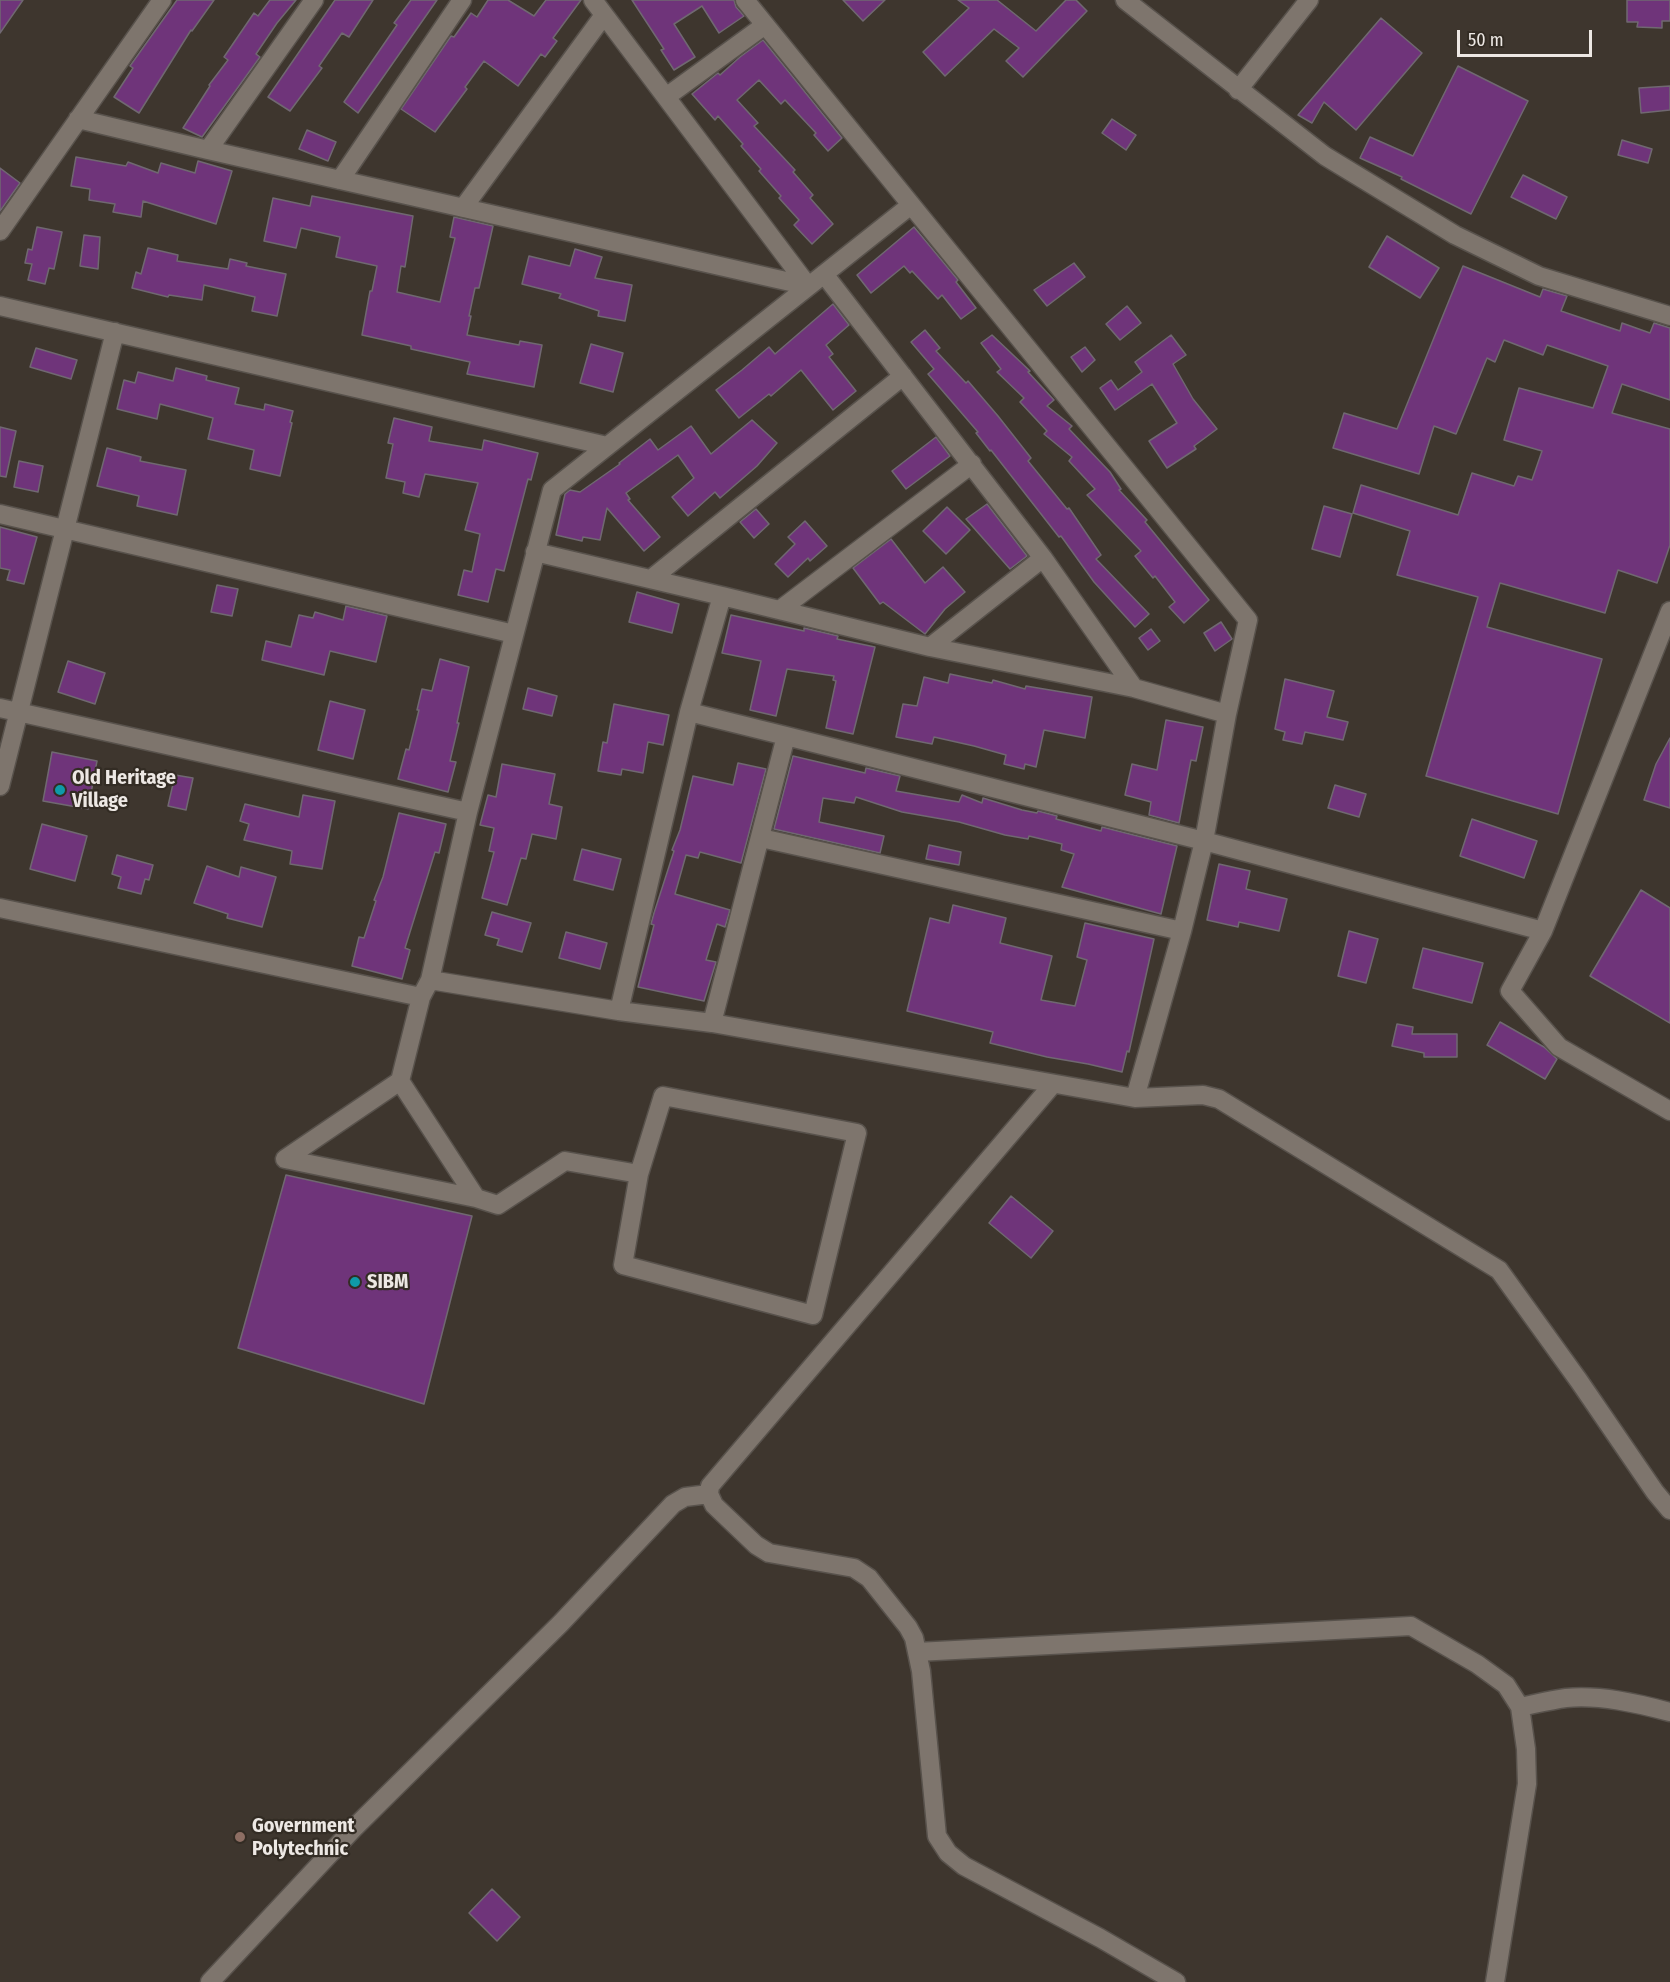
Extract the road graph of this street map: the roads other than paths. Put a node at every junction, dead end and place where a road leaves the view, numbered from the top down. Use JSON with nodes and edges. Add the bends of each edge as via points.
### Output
{"nodes":[{"id":1,"x":162,"y":0,"type":"edge"},
{"id":2,"x":314,"y":0,"type":"edge"},
{"id":3,"x":462,"y":0,"type":"edge"},
{"id":4,"x":593,"y":0,"type":"edge"},
{"id":5,"x":745,"y":0,"type":"edge"},
{"id":6,"x":1125,"y":0,"type":"edge"},
{"id":7,"x":1309,"y":0,"type":"edge"},
{"id":8,"x":604,"y":15,"type":"junction"},
{"id":9,"x":765,"y":25,"type":"junction"},
{"id":10,"x":1238,"y":90,"type":"junction"},
{"id":11,"x":666,"y":97,"type":"junction"},
{"id":12,"x":78,"y":119,"type":"junction"},
{"id":13,"x":208,"y":150,"type":"junction"},
{"id":14,"x":340,"y":180,"type":"junction"},
{"id":15,"x":911,"y":205,"type":"junction"},
{"id":16,"x":463,"y":208,"type":"junction"},
{"id":17,"x":0,"y":231,"type":"edge"},
{"id":18,"x":824,"y":274,"type":"junction"},
{"id":19,"x":808,"y":286,"type":"junction"},
{"id":20,"x":0,"y":306,"type":"edge"},
{"id":21,"x":1670,"y":316,"type":"edge"},
{"id":22,"x":115,"y":332,"type":"junction"},
{"id":23,"x":903,"y":376,"type":"junction"},
{"id":24,"x":607,"y":446,"type":"junction"},
{"id":25,"x":972,"y":464,"type":"junction"},
{"id":26,"x":0,"y":514,"type":"edge"},
{"id":27,"x":65,"y":530,"type":"junction"},
{"id":28,"x":535,"y":552,"type":"junction"},
{"id":29,"x":1044,"y":558,"type":"junction"},
{"id":30,"x":651,"y":579,"type":"junction"},
{"id":31,"x":723,"y":596,"type":"junction"},
{"id":32,"x":782,"y":609,"type":"junction"},
{"id":33,"x":1670,"y":611,"type":"edge"},
{"id":34,"x":514,"y":634,"type":"junction"},
{"id":35,"x":930,"y":647,"type":"junction"},
{"id":36,"x":1134,"y":688,"type":"junction"},
{"id":37,"x":0,"y":708,"type":"edge"},
{"id":38,"x":19,"y":712,"type":"junction"},
{"id":39,"x":689,"y":712,"type":"junction"},
{"id":40,"x":1227,"y":714,"type":"junction"},
{"id":41,"x":786,"y":736,"type":"junction"},
{"id":42,"x":0,"y":786,"type":"edge"},
{"id":43,"x":468,"y":812,"type":"junction"},
{"id":44,"x":761,"y":838,"type":"junction"},
{"id":45,"x":1204,"y":841,"type":"junction"},
{"id":46,"x":0,"y":908,"type":"edge"},
{"id":47,"x":1182,"y":931,"type":"junction"},
{"id":48,"x":1543,"y":932,"type":"junction"},
{"id":49,"x":430,"y":980,"type":"junction"},
{"id":50,"x":421,"y":997,"type":"junction"},
{"id":51,"x":619,"y":1011,"type":"junction"},
{"id":52,"x":712,"y":1023,"type":"junction"},
{"id":53,"x":400,"y":1081,"type":"junction"},
{"id":54,"x":1053,"y":1084,"type":"junction"},
{"id":55,"x":1134,"y":1098,"type":"junction"},
{"id":56,"x":1670,"y":1111,"type":"edge"},
{"id":57,"x":639,"y":1173,"type":"junction"},
{"id":58,"x":476,"y":1198,"type":"junction"},
{"id":59,"x":709,"y":1494,"type":"junction"},
{"id":60,"x":1670,"y":1510,"type":"edge"},
{"id":61,"x":917,"y":1652,"type":"junction"},
{"id":62,"x":1520,"y":1707,"type":"junction"},
{"id":63,"x":1670,"y":1712,"type":"edge"},
{"id":64,"x":210,"y":1982,"type":"edge"},
{"id":65,"x":1176,"y":1982,"type":"edge"},
{"id":66,"x":1495,"y":1982,"type":"edge"}],
"edges":[{"from":1,"to":12,"type":"street"},
{"from":2,"to":13,"type":"street"},
{"from":3,"to":14,"type":"street"},
{"from":4,"to":8,"type":"street"},
{"from":5,"to":9,"type":"street"},
{"from":6,"to":10,"type":"street"},
{"from":7,"to":10,"type":"street"},
{"from":8,"to":11,"type":"street"},
{"from":8,"to":16,"type":"street"},
{"from":9,"to":11,"type":"street"},
{"from":9,"to":15,"type":"street"},
{"from":10,"to":21,"type":"street","via":[[1325,156],[1455,235],[1539,276]]},
{"from":11,"to":19,"type":"street"},
{"from":12,"to":13,"type":"street"},
{"from":12,"to":17,"type":"street"},
{"from":13,"to":14,"type":"street"},
{"from":14,"to":16,"type":"street"},
{"from":15,"to":18,"type":"street"},
{"from":15,"to":40,"type":"street","via":[[1248,620]]},
{"from":16,"to":19,"type":"street"},
{"from":18,"to":19,"type":"street"},
{"from":18,"to":23,"type":"street"},
{"from":19,"to":24,"type":"street"},
{"from":20,"to":22,"type":"street"},
{"from":22,"to":24,"type":"street"},
{"from":22,"to":27,"type":"street"},
{"from":23,"to":25,"type":"street"},
{"from":23,"to":30,"type":"street"},
{"from":24,"to":28,"type":"street","via":[[552,490]]},
{"from":25,"to":29,"type":"street"},
{"from":25,"to":32,"type":"street"},
{"from":26,"to":27,"type":"street"},
{"from":27,"to":34,"type":"street"},
{"from":27,"to":38,"type":"street"},
{"from":28,"to":30,"type":"street"},
{"from":28,"to":34,"type":"street"},
{"from":29,"to":35,"type":"street"},
{"from":29,"to":36,"type":"street"},
{"from":30,"to":31,"type":"street"},
{"from":31,"to":32,"type":"street"},
{"from":31,"to":39,"type":"street"},
{"from":32,"to":35,"type":"street"},
{"from":33,"to":48,"type":"street"},
{"from":34,"to":43,"type":"street"},
{"from":35,"to":36,"type":"street"},
{"from":36,"to":40,"type":"street"},
{"from":37,"to":38,"type":"street"},
{"from":38,"to":42,"type":"street"},
{"from":38,"to":43,"type":"street"},
{"from":39,"to":41,"type":"street"},
{"from":39,"to":51,"type":"street"},
{"from":40,"to":45,"type":"street"},
{"from":41,"to":44,"type":"street"},
{"from":41,"to":45,"type":"street"},
{"from":43,"to":49,"type":"street"},
{"from":44,"to":47,"type":"street"},
{"from":44,"to":52,"type":"street"},
{"from":45,"to":47,"type":"street"},
{"from":45,"to":48,"type":"street"},
{"from":46,"to":50,"type":"street"},
{"from":47,"to":55,"type":"street"},
{"from":48,"to":56,"type":"street","via":[[1510,991],[1559,1047]]},
{"from":49,"to":50,"type":"street"},
{"from":49,"to":51,"type":"street"},
{"from":50,"to":53,"type":"street"},
{"from":51,"to":52,"type":"street"},
{"from":52,"to":54,"type":"street"},
{"from":53,"to":58,"type":"street"},
{"from":53,"to":58,"type":"street","via":[[285,1159]]},
{"from":54,"to":55,"type":"street"},
{"from":54,"to":59,"type":"street","via":[[717,1477]]},
{"from":55,"to":60,"type":"street","via":[[1203,1095],[1218,1099],[1499,1270]]},
{"from":57,"to":57,"type":"street","via":[[663,1096],[857,1133],[813,1315],[623,1265]]},
{"from":57,"to":58,"type":"street","via":[[565,1161],[498,1205]]},
{"from":59,"to":61,"type":"street","via":[[714,1505],[769,1553],[854,1568],[869,1578],[908,1626]]},
{"from":59,"to":64,"type":"street","via":[[685,1497],[673,1504],[561,1623],[353,1829]]},
{"from":61,"to":62,"type":"street","via":[[1412,1626],[1506,1685]]},
{"from":61,"to":65,"type":"street","via":[[937,1836],[948,1853],[964,1866]]},
{"from":62,"to":63,"type":"street","via":[[1567,1698],[1597,1698]]},
{"from":62,"to":66,"type":"street","via":[[1527,1785]]}]}
